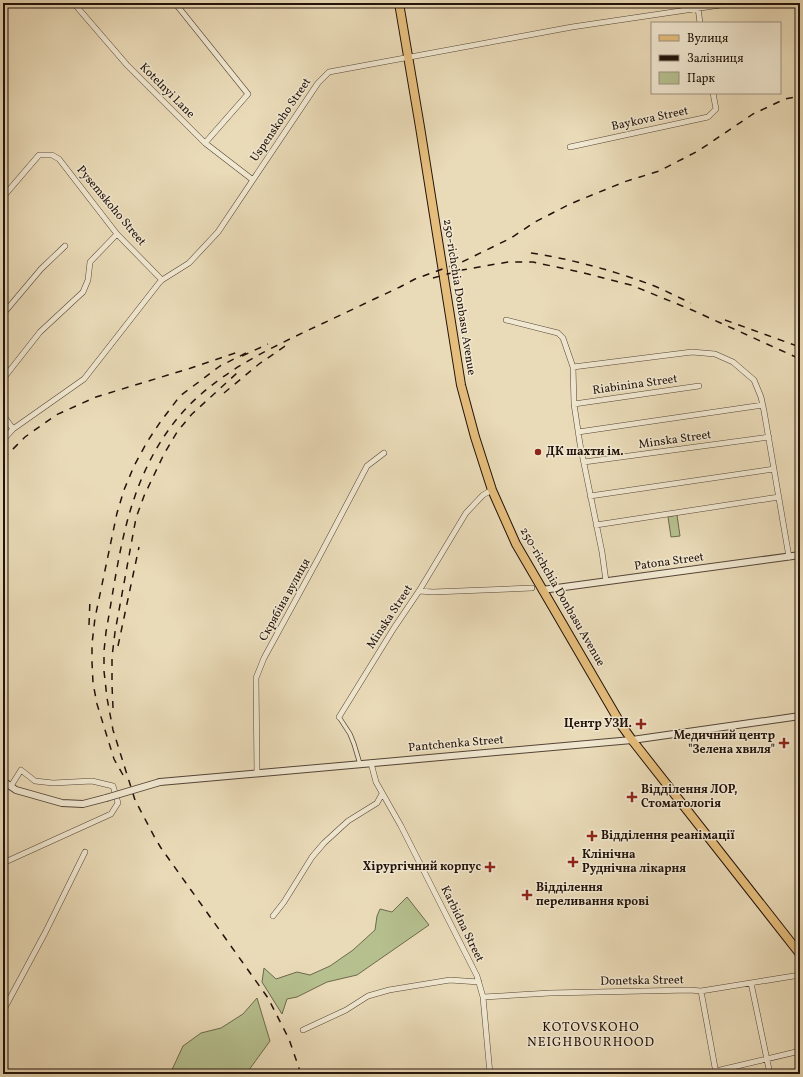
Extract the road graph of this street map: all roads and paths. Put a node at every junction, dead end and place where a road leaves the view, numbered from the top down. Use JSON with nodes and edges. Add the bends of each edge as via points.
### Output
{"nodes":[{"id":1,"x":175,"y":3,"type":"edge"},
{"id":2,"x":399,"y":3,"type":"edge"},
{"id":3,"x":734,"y":3,"type":"edge"},
{"id":4,"x":76,"y":5,"type":"edge"},
{"id":5,"x":698,"y":8,"type":"junction"},
{"id":6,"x":700,"y":22,"type":"edge"},
{"id":7,"x":408,"y":57,"type":"junction"},
{"id":8,"x":713,"y":94,"type":"edge"},
{"id":9,"x":204,"y":143,"type":"junction"},
{"id":10,"x":570,"y":147,"type":"dead end"},
{"id":11,"x":253,"y":180,"type":"junction"},
{"id":12,"x":3,"y":197,"type":"edge"},
{"id":13,"x":117,"y":234,"type":"junction"},
{"id":14,"x":65,"y":246,"type":"dead end"},
{"id":15,"x":162,"y":280,"type":"junction"},
{"id":16,"x":3,"y":314,"type":"edge"},
{"id":17,"x":506,"y":320,"type":"dead end"},
{"id":18,"x":573,"y":367,"type":"junction"},
{"id":19,"x":3,"y":379,"type":"edge"},
{"id":20,"x":699,"y":386,"type":"dead end"},
{"id":21,"x":574,"y":404,"type":"junction"},
{"id":22,"x":763,"y":405,"type":"junction"},
{"id":23,"x":3,"y":415,"type":"edge"},
{"id":24,"x":13,"y":429,"type":"junction"},
{"id":25,"x":578,"y":432,"type":"junction"},
{"id":26,"x":769,"y":437,"type":"junction"},
{"id":27,"x":3,"y":440,"type":"edge"},
{"id":28,"x":384,"y":453,"type":"dead end"},
{"id":29,"x":584,"y":462,"type":"junction"},
{"id":30,"x":774,"y":469,"type":"junction"},
{"id":31,"x":492,"y":490,"type":"junction"},
{"id":32,"x":590,"y":496,"type":"junction"},
{"id":33,"x":779,"y":497,"type":"junction"},
{"id":34,"x":596,"y":525,"type":"junction"},
{"id":35,"x":800,"y":555,"type":"edge"},
{"id":36,"x":789,"y":557,"type":"junction"},
{"id":37,"x":606,"y":581,"type":"junction"},
{"id":38,"x":532,"y":588,"type":"dead end"},
{"id":39,"x":419,"y":590,"type":"junction"},
{"id":40,"x":542,"y":590,"type":"junction"},
{"id":41,"x":800,"y":716,"type":"edge"},
{"id":42,"x":339,"y":717,"type":"joint"},
{"id":43,"x":632,"y":740,"type":"junction"},
{"id":44,"x":371,"y":763,"type":"junction"},
{"id":45,"x":360,"y":764,"type":"junction"},
{"id":46,"x":257,"y":773,"type":"junction"},
{"id":47,"x":3,"y":781,"type":"edge"},
{"id":48,"x":11,"y":786,"type":"junction"},
{"id":49,"x":382,"y":794,"type":"junction"},
{"id":50,"x":85,"y":852,"type":"dead end"},
{"id":51,"x":3,"y":863,"type":"edge"},
{"id":52,"x":273,"y":916,"type":"dead end"},
{"id":53,"x":800,"y":954,"type":"edge"},
{"id":54,"x":800,"y":975,"type":"edge"},
{"id":55,"x":479,"y":982,"type":"junction"},
{"id":56,"x":751,"y":983,"type":"junction"},
{"id":57,"x":701,"y":991,"type":"junction"},
{"id":58,"x":483,"y":997,"type":"junction"},
{"id":59,"x":3,"y":1012,"type":"edge"},
{"id":60,"x":303,"y":1030,"type":"dead end"},
{"id":61,"x":800,"y":1051,"type":"edge"},
{"id":62,"x":767,"y":1059,"type":"junction"},
{"id":63,"x":716,"y":1072,"type":"edge"},
{"id":64,"x":490,"y":1074,"type":"edge"},
{"id":65,"x":770,"y":1074,"type":"edge"}],
"edges":[{"from":1,"to":9,"type":"street","via":[[248,94]]},
{"from":2,"to":7,"type":"main road","name":"250-richchia Donbasu Avenue"},
{"from":3,"to":5,"type":"street","name":"Uspenskoho Street"},
{"from":4,"to":9,"type":"street","name":"Kotelnyi Lane","via":[[127,65]]},
{"from":5,"to":6,"type":"street"},
{"from":5,"to":7,"type":"street","name":"Uspenskoho Street","via":[[572,27]]},
{"from":7,"to":11,"type":"street","name":"Uspenskoho Street","via":[[329,72],[318,83]]},
{"from":7,"to":31,"type":"main road","name":"250-richchia Donbasu Avenue","via":[[461,384]]},
{"from":8,"to":10,"type":"street","name":"Baykova Street","via":[[716,108],[708,117]]},
{"from":9,"to":11,"type":"street","name":"Kotelnyi Lane"},
{"from":11,"to":15,"type":"street","name":"Uspenskoho Street","via":[[218,232],[189,263]]},
{"from":12,"to":13,"type":"street","name":"Pysemskoho Street","via":[[39,155],[52,155],[59,159]]},
{"from":13,"to":15,"type":"street","name":"Pysemskoho Street"},
{"from":13,"to":19,"type":"street","via":[[90,262],[88,280],[83,292],[40,332]]},
{"from":14,"to":16,"type":"street","via":[[41,269]]},
{"from":15,"to":24,"type":"street","name":"Uspenskoho Street","via":[[84,379]]},
{"from":17,"to":18,"type":"street","via":[[558,333],[563,338]]},
{"from":18,"to":21,"type":"street"},
{"from":18,"to":22,"type":"street","via":[[692,352],[715,354],[733,362],[754,380]]},
{"from":20,"to":21,"type":"street","name":"Riabinina Street"},
{"from":21,"to":25,"type":"street"},
{"from":22,"to":25,"type":"street","name":"Minska Street"},
{"from":22,"to":26,"type":"street"},
{"from":23,"to":24,"type":"street"},
{"from":24,"to":27,"type":"street","name":"Uspenskoho Street"},
{"from":25,"to":29,"type":"street"},
{"from":26,"to":29,"type":"street","name":"Minska Street"},
{"from":26,"to":30,"type":"street"},
{"from":28,"to":46,"type":"street","name":"Скрябіна вулиця","via":[[367,466],[264,658],[256,678]]},
{"from":29,"to":32,"type":"street"},
{"from":30,"to":32,"type":"street"},
{"from":30,"to":33,"type":"street"},
{"from":31,"to":39,"type":"street","name":"Minska Street","via":[[483,495],[466,513]]},
{"from":31,"to":40,"type":"main road","name":"250-richchia Donbasu Avenue","via":[[516,544]]},
{"from":32,"to":34,"type":"street"},
{"from":33,"to":34,"type":"street"},
{"from":33,"to":36,"type":"street"},
{"from":34,"to":37,"type":"street"},
{"from":35,"to":36,"type":"street","name":"Patona Street"},
{"from":36,"to":37,"type":"street","name":"Patona Street"},
{"from":37,"to":40,"type":"street","name":"Patona Street"},
{"from":38,"to":39,"type":"street","via":[[433,592]]},
{"from":39,"to":42,"type":"street","name":"Minska Street"},
{"from":40,"to":43,"type":"main road","name":"250-richchia Donbasu Avenue"},
{"from":41,"to":43,"type":"street","name":"Pantchenka Street"},
{"from":42,"to":45,"type":"street","name":"Minska Street","via":[[350,734]]},
{"from":43,"to":44,"type":"street","name":"Pantchenka Street"},
{"from":43,"to":53,"type":"main road","name":"250-richchia Donbasu Avenue"},
{"from":44,"to":45,"type":"street","name":"Pantchenka Street"},
{"from":44,"to":49,"type":"street","name":"Karbidna Street"},
{"from":45,"to":46,"type":"street","name":"Pantchenka Street"},
{"from":46,"to":48,"type":"street","name":"Pantchenka Street","bridge":true,"via":[[160,782],[84,804],[62,803],[16,790]]},
{"from":47,"to":48,"type":"street","name":"Pantchenka Street"},
{"from":48,"to":51,"type":"street","via":[[21,770],[35,781],[92,781],[113,786],[118,803],[111,814]]},
{"from":49,"to":52,"type":"street","via":[[377,803],[348,822],[324,843]]},
{"from":49,"to":55,"type":"street","name":"Karbidna Street","via":[[429,879]]},
{"from":50,"to":59,"type":"street"},
{"from":54,"to":56,"type":"street","name":"Donetska Street"},
{"from":55,"to":58,"type":"street","name":"Karbidna Street"},
{"from":55,"to":60,"type":"street","via":[[450,980],[389,990],[368,996],[346,1010]]},
{"from":56,"to":57,"type":"street","name":"Donetska Street"},
{"from":56,"to":62,"type":"street"},
{"from":57,"to":58,"type":"street","name":"Donetska Street","via":[[550,993]]},
{"from":57,"to":63,"type":"street"},
{"from":58,"to":64,"type":"street","name":"Karbidna Street"},
{"from":61,"to":62,"type":"street"},
{"from":62,"to":63,"type":"street"},
{"from":62,"to":65,"type":"street"}]}
